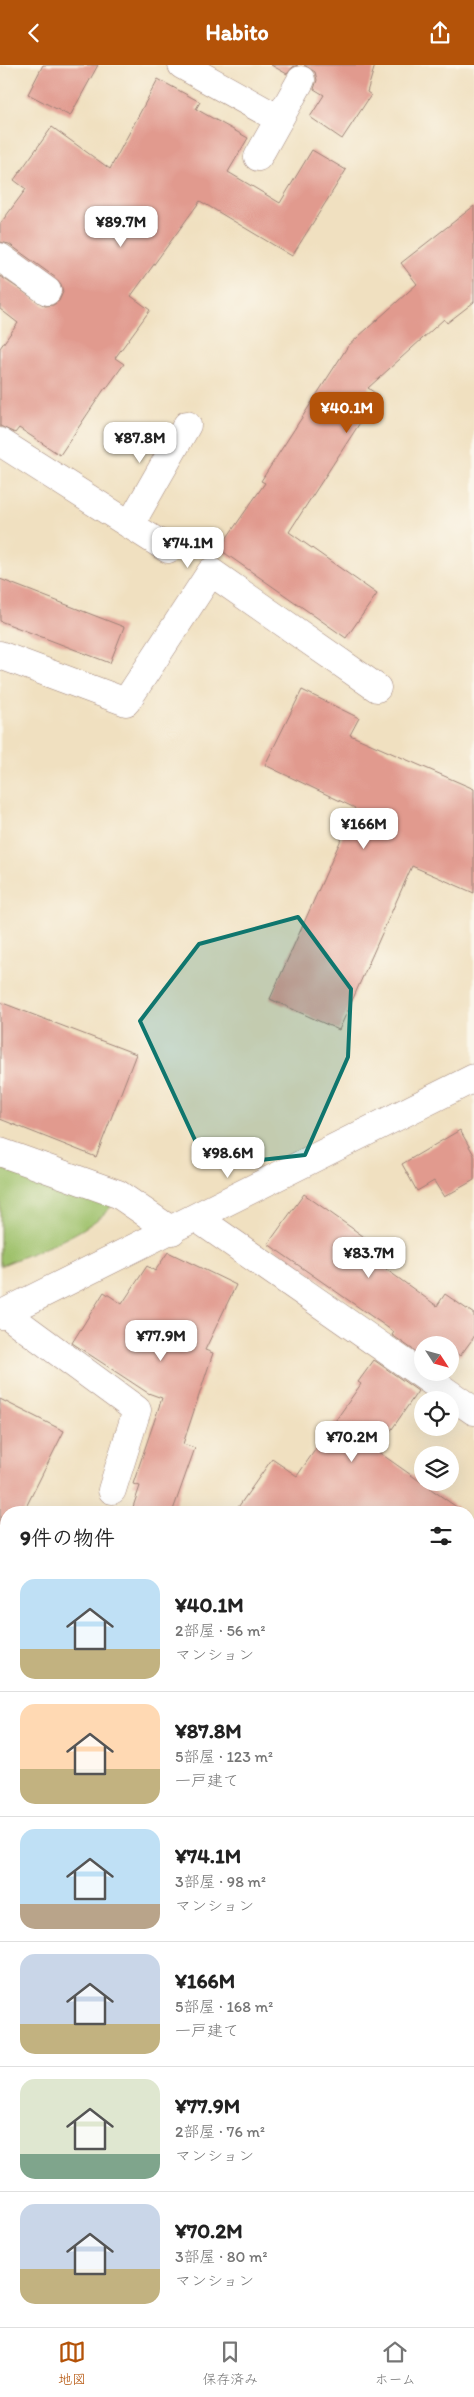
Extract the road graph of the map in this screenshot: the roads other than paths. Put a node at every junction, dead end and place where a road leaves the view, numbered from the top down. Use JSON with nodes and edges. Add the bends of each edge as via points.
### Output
{"nodes":[{"id":1,"x":182,"y":65,"type":"edge"},
{"id":2,"x":301,"y":80,"type":"dead end"},
{"id":3,"x":279,"y":119,"type":"junction"},
{"id":4,"x":258,"y":157,"type":"dead end"},
{"id":5,"x":0,"y":257,"type":"edge"},
{"id":6,"x":46,"y":291,"type":"dead end"},
{"id":7,"x":187,"y":425,"type":"dead end"},
{"id":8,"x":0,"y":442,"type":"edge"},
{"id":9,"x":130,"y":525,"type":"junction"},
{"id":10,"x":168,"y":549,"type":"dead end"},
{"id":11,"x":0,"y":655,"type":"edge"},
{"id":12,"x":377,"y":688,"type":"dead end"},
{"id":13,"x":474,"y":1078,"type":"edge"},
{"id":14,"x":0,"y":1152,"type":"edge"},
{"id":15,"x":197,"y":1218,"type":"junction"},
{"id":16,"x":172,"y":1231,"type":"junction"},
{"id":17,"x":2,"y":1314,"type":"edge"},
{"id":18,"x":474,"y":1411,"type":"edge"},
{"id":19,"x":112,"y":1490,"type":"dead end"}],
"edges":[{"from":1,"to":3,"type":"street"},
{"from":2,"to":3,"type":"street"},
{"from":3,"to":4,"type":"street"},
{"from":5,"to":6,"type":"street"},
{"from":7,"to":9,"type":"street"},
{"from":8,"to":9,"type":"street"},
{"from":9,"to":10,"type":"street"},
{"from":11,"to":12,"type":"street","via":[[126,702],[211,572]]},
{"from":13,"to":15,"type":"street"},
{"from":14,"to":16,"type":"street","via":[[118,1194]]},
{"from":15,"to":16,"type":"street"},
{"from":15,"to":18,"type":"street"},
{"from":16,"to":17,"type":"street"},
{"from":17,"to":19,"type":"street","via":[[137,1410]]}]}
